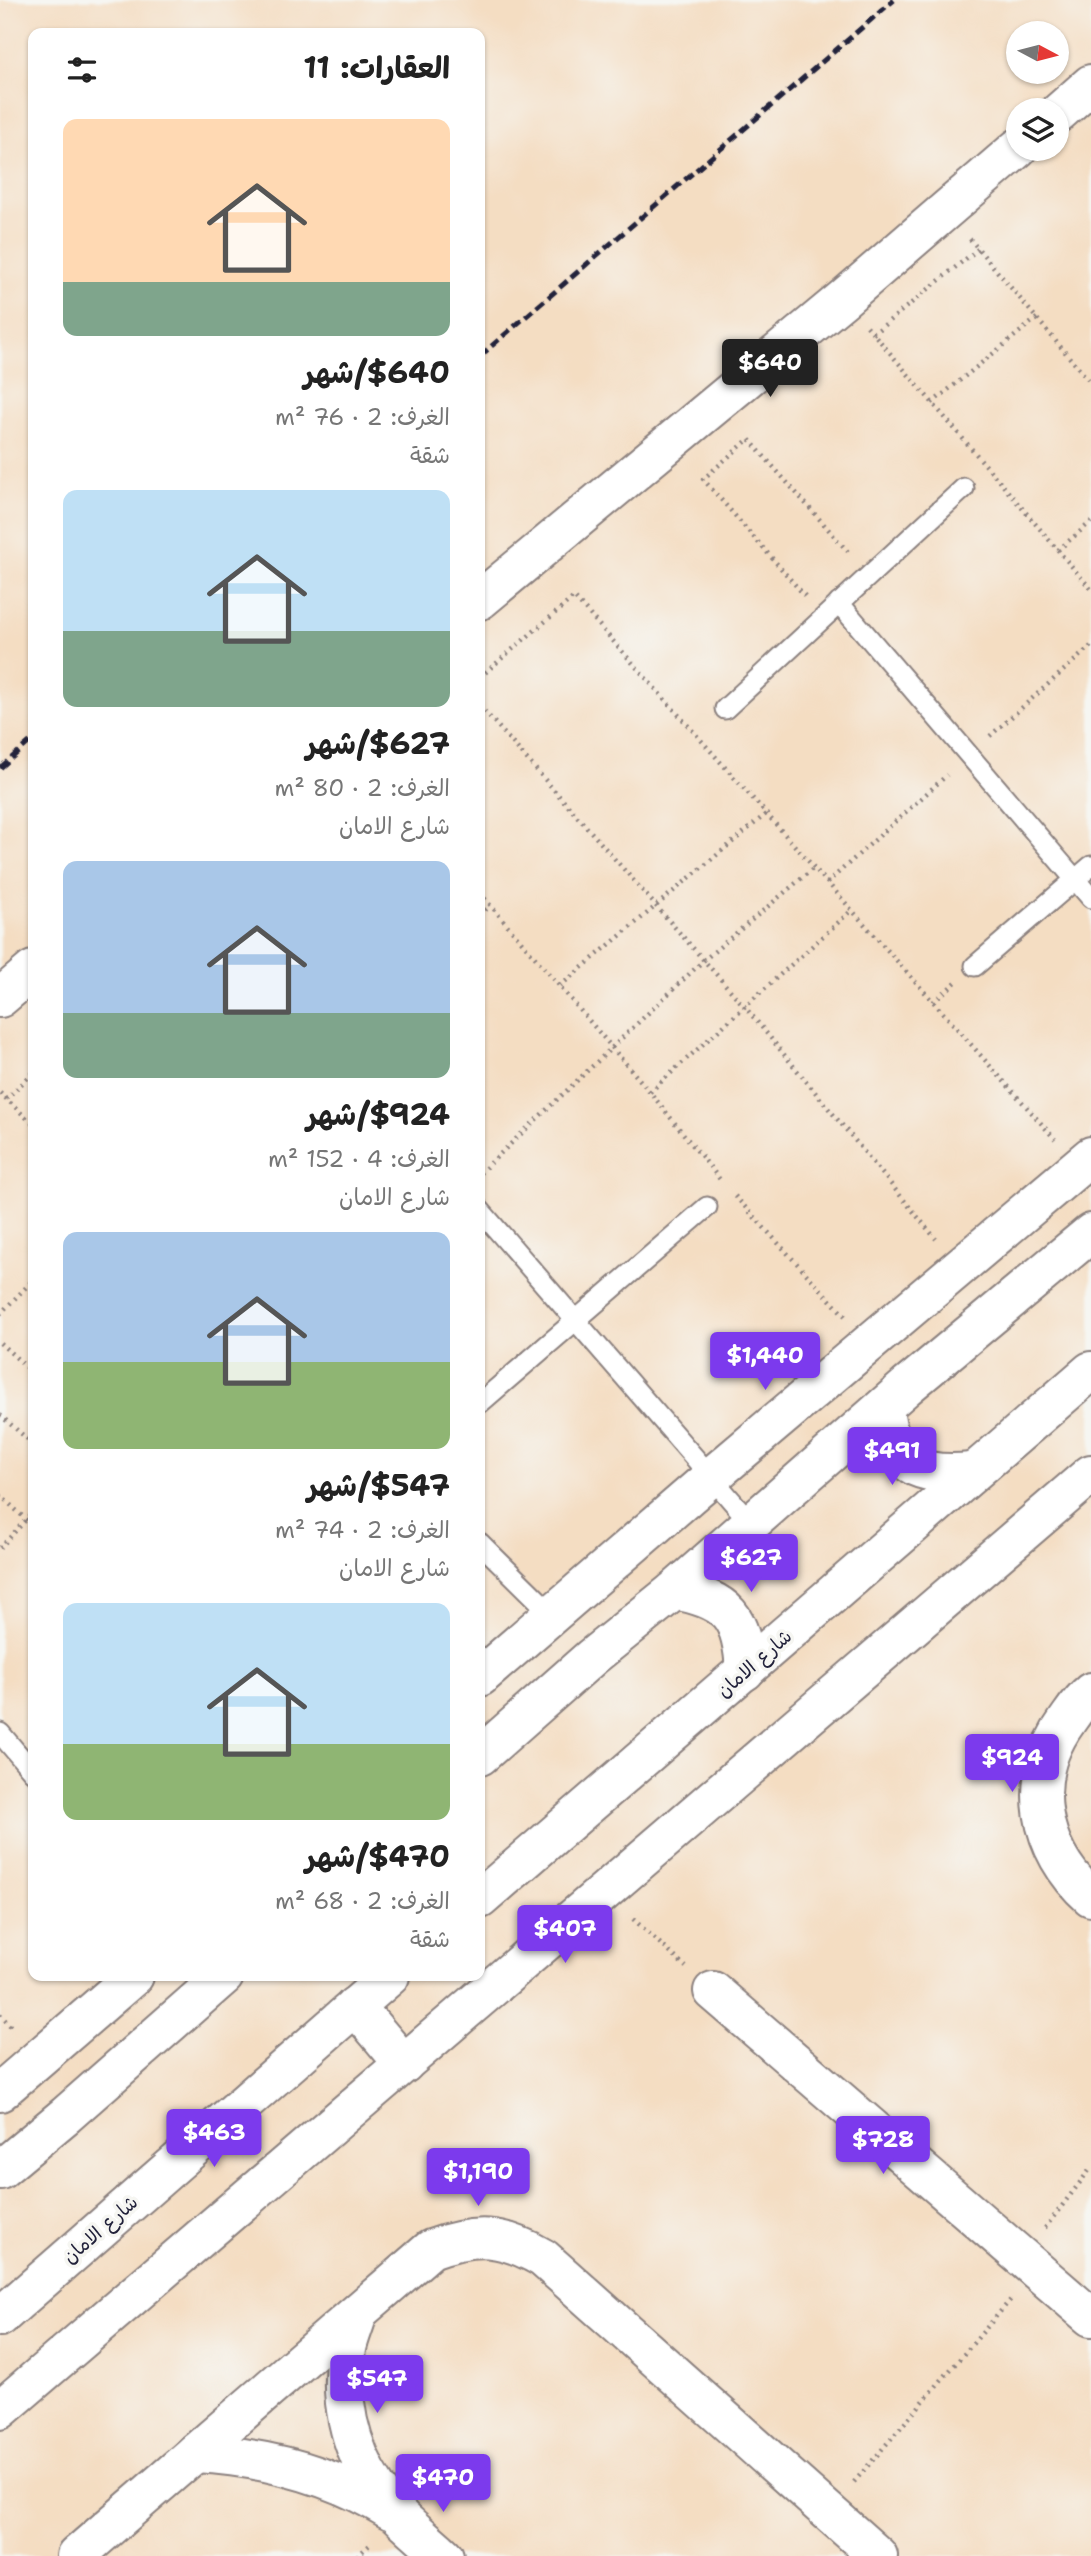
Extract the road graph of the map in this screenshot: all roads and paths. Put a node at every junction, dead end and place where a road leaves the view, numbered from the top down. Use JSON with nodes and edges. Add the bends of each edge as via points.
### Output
{"nodes":[{"id":1,"x":1091,"y":84,"type":"edge"},
{"id":2,"x":1069,"y":103,"type":"edge"},
{"id":3,"x":1006,"y":159,"type":"edge"},
{"id":4,"x":947,"y":212,"type":"junction"},
{"id":5,"x":978,"y":249,"type":"junction"},
{"id":6,"x":843,"y":299,"type":"junction"},
{"id":7,"x":1037,"y":318,"type":"junction"},
{"id":8,"x":873,"y":334,"type":"junction"},
{"id":9,"x":1091,"y":383,"type":"edge"},
{"id":10,"x":932,"y":403,"type":"junction"},
{"id":11,"x":964,"y":488,"type":"dead end"},
{"id":12,"x":1091,"y":522,"type":"edge"},
{"id":13,"x":1058,"y":550,"type":"junction"},
{"id":14,"x":869,"y":576,"type":"junction"},
{"id":15,"x":1091,"y":589,"type":"edge"},
{"id":16,"x":485,"y":596,"type":"edge"},
{"id":17,"x":839,"y":603,"type":"junction"},
{"id":18,"x":824,"y":617,"type":"junction"},
{"id":19,"x":485,"y":673,"type":"edge"},
{"id":20,"x":725,"y":709,"type":"dead end"},
{"id":21,"x":485,"y":712,"type":"edge"},
{"id":22,"x":766,"y":814,"type":"junction"},
{"id":23,"x":1091,"y":866,"type":"edge"},
{"id":24,"x":814,"y":868,"type":"junction"},
{"id":25,"x":1075,"y":879,"type":"junction"},
{"id":26,"x":1091,"y":898,"type":"edge"},
{"id":27,"x":485,"y":900,"type":"edge"},
{"id":28,"x":490,"y":906,"type":"junction"},
{"id":29,"x":655,"y":906,"type":"junction"},
{"id":30,"x":485,"y":910,"type":"edge"},
{"id":31,"x":852,"y":911,"type":"junction"},
{"id":32,"x":704,"y":960,"type":"junction"},
{"id":33,"x":975,"y":966,"type":"dead end"},
{"id":34,"x":28,"y":974,"type":"edge"},
{"id":35,"x":560,"y":986,"type":"junction"},
{"id":36,"x":0,"y":998,"type":"edge"},
{"id":37,"x":745,"y":1007,"type":"junction"},
{"id":38,"x":611,"y":1048,"type":"junction"},
{"id":39,"x":28,"y":1078,"type":"edge"},
{"id":40,"x":650,"y":1092,"type":"junction"},
{"id":41,"x":0,"y":1093,"type":"edge"},
{"id":42,"x":6,"y":1098,"type":"junction"},
{"id":43,"x":28,"y":1119,"type":"edge"},
{"id":44,"x":1085,"y":1161,"type":"edge"},
{"id":45,"x":485,"y":1168,"type":"edge"},
{"id":46,"x":707,"y":1207,"type":"dead end"},
{"id":47,"x":485,"y":1216,"type":"edge"},
{"id":48,"x":1091,"y":1233,"type":"edge"},
{"id":49,"x":959,"y":1267,"type":"junction"},
{"id":50,"x":28,"y":1285,"type":"edge"},
{"id":51,"x":0,"y":1314,"type":"edge"},
{"id":52,"x":575,"y":1321,"type":"junction"},
{"id":53,"x":0,"y":1343,"type":"edge"},
{"id":54,"x":870,"y":1343,"type":"junction"},
{"id":55,"x":28,"y":1368,"type":"edge"},
{"id":56,"x":1091,"y":1371,"type":"edge"},
{"id":57,"x":485,"y":1399,"type":"edge"},
{"id":58,"x":884,"y":1408,"type":"junction"},
{"id":59,"x":0,"y":1415,"type":"edge"},
{"id":60,"x":28,"y":1440,"type":"edge"},
{"id":61,"x":972,"y":1472,"type":"junction"},
{"id":62,"x":1091,"y":1474,"type":"edge"},
{"id":63,"x":711,"y":1477,"type":"junction"},
{"id":64,"x":0,"y":1495,"type":"edge"},
{"id":65,"x":27,"y":1520,"type":"joint"},
{"id":66,"x":751,"y":1523,"type":"junction"},
{"id":67,"x":0,"y":1548,"type":"edge"},
{"id":68,"x":485,"y":1548,"type":"edge"},
{"id":69,"x":675,"y":1590,"type":"junction"},
{"id":70,"x":552,"y":1614,"type":"junction"},
{"id":71,"x":745,"y":1671,"type":"junction"},
{"id":72,"x":485,"y":1673,"type":"edge"},
{"id":73,"x":1091,"y":1692,"type":"edge"},
{"id":74,"x":0,"y":1733,"type":"edge"},
{"id":75,"x":485,"y":1752,"type":"edge"},
{"id":76,"x":28,"y":1766,"type":"edge"},
{"id":77,"x":604,"y":1892,"type":"junction"},
{"id":78,"x":485,"y":1895,"type":"edge"},
{"id":79,"x":1091,"y":1897,"type":"edge"},
{"id":80,"x":128,"y":1981,"type":"edge"},
{"id":81,"x":218,"y":1981,"type":"edge"},
{"id":82,"x":384,"y":1981,"type":"edge"},
{"id":83,"x":713,"y":1990,"type":"joint"},
{"id":84,"x":355,"y":2006,"type":"junction"},
{"id":85,"x":404,"y":2064,"type":"junction"},
{"id":86,"x":0,"y":2092,"type":"edge"},
{"id":87,"x":1091,"y":2168,"type":"edge"},
{"id":88,"x":0,"y":2169,"type":"edge"},
{"id":89,"x":1030,"y":2264,"type":"junction"},
{"id":90,"x":358,"y":2313,"type":"junction"},
{"id":91,"x":0,"y":2317,"type":"edge"},
{"id":92,"x":1091,"y":2317,"type":"edge"},
{"id":93,"x":0,"y":2410,"type":"edge"},
{"id":94,"x":195,"y":2453,"type":"junction"},
{"id":95,"x":828,"y":2512,"type":"junction"},
{"id":96,"x":401,"y":2517,"type":"junction"},
{"id":97,"x":76,"y":2556,"type":"edge"},
{"id":98,"x":444,"y":2556,"type":"edge"},
{"id":99,"x":878,"y":2556,"type":"edge"}],
"edges":[{"from":1,"to":2,"type":"street"},
{"from":3,"to":4,"type":"street"},
{"from":4,"to":5,"type":"path"},
{"from":4,"to":6,"type":"street"},
{"from":5,"to":7,"type":"path"},
{"from":5,"to":8,"type":"path"},
{"from":6,"to":8,"type":"path"},
{"from":6,"to":16,"type":"street"},
{"from":7,"to":9,"type":"path"},
{"from":7,"to":10,"type":"path"},
{"from":8,"to":10,"type":"path"},
{"from":10,"to":13,"type":"path"},
{"from":11,"to":14,"type":"lane"},
{"from":12,"to":13,"type":"path"},
{"from":13,"to":15,"type":"path"},
{"from":14,"to":17,"type":"lane"},
{"from":14,"to":18,"type":"path","via":[[749,439],[703,480]]},
{"from":17,"to":18,"type":"lane"},
{"from":17,"to":25,"type":"lane"},
{"from":18,"to":20,"type":"lane"},
{"from":19,"to":22,"type":"path","via":[[574,597]]},
{"from":21,"to":29,"type":"path"},
{"from":22,"to":24,"type":"path"},
{"from":22,"to":29,"type":"path"},
{"from":23,"to":25,"type":"lane"},
{"from":24,"to":31,"type":"path"},
{"from":24,"to":32,"type":"path"},
{"from":25,"to":26,"type":"lane"},
{"from":25,"to":33,"type":"lane"},
{"from":27,"to":28,"type":"path"},
{"from":28,"to":30,"type":"path"},
{"from":28,"to":35,"type":"path"},
{"from":29,"to":32,"type":"path"},
{"from":29,"to":35,"type":"path"},
{"from":31,"to":37,"type":"path"},
{"from":31,"to":44,"type":"path"},
{"from":32,"to":37,"type":"path"},
{"from":32,"to":38,"type":"path"},
{"from":34,"to":36,"type":"street"},
{"from":35,"to":38,"type":"path"},
{"from":37,"to":40,"type":"path"},
{"from":37,"to":49,"type":"path"},
{"from":38,"to":40,"type":"path"},
{"from":38,"to":45,"type":"path"},
{"from":39,"to":42,"type":"path"},
{"from":40,"to":54,"type":"path","via":[[728,1189]]},
{"from":41,"to":42,"type":"path"},
{"from":42,"to":43,"type":"path"},
{"from":44,"to":49,"type":"street"},
{"from":46,"to":52,"type":"lane"},
{"from":47,"to":52,"type":"lane"},
{"from":48,"to":58,"type":"street"},
{"from":49,"to":54,"type":"street"},
{"from":50,"to":51,"type":"path"},
{"from":52,"to":57,"type":"lane"},
{"from":52,"to":63,"type":"lane"},
{"from":53,"to":55,"type":"path"},
{"from":54,"to":63,"type":"street"},
{"from":56,"to":61,"type":"street","name":"شارع الامان"},
{"from":58,"to":61,"type":"street","via":[[893,1444],[916,1468],[944,1475]]},
{"from":58,"to":66,"type":"street"},
{"from":59,"to":60,"type":"path"},
{"from":61,"to":71,"type":"street","name":"شارع الامان"},
{"from":62,"to":77,"type":"street"},
{"from":63,"to":66,"type":"lane"},
{"from":63,"to":70,"type":"street"},
{"from":64,"to":65,"type":"path"},
{"from":65,"to":67,"type":"path"},
{"from":66,"to":69,"type":"street"},
{"from":68,"to":70,"type":"lane"},
{"from":69,"to":71,"type":"street","via":[[712,1599],[733,1619],[744,1649]]},
{"from":69,"to":75,"type":"street"},
{"from":70,"to":72,"type":"street"},
{"from":71,"to":78,"type":"street","name":"شارع الامان"},
{"from":73,"to":79,"type":"street","via":[[1053,1741],[1041,1779],[1044,1823],[1058,1859]]},
{"from":74,"to":76,"type":"lane"},
{"from":77,"to":83,"type":"path"},
{"from":77,"to":85,"type":"street"},
{"from":80,"to":86,"type":"street"},
{"from":81,"to":88,"type":"street"},
{"from":82,"to":84,"type":"street","name":"شارع الامان"},
{"from":83,"to":89,"type":"street"},
{"from":84,"to":85,"type":"street"},
{"from":84,"to":91,"type":"street","name":"شارع الامان"},
{"from":85,"to":93,"type":"street"},
{"from":87,"to":89,"type":"path"},
{"from":89,"to":92,"type":"street"},
{"from":89,"to":95,"type":"path"},
{"from":90,"to":94,"type":"street"},
{"from":90,"to":95,"type":"street","via":[[431,2249],[476,2237],[522,2246],[542,2258]]},
{"from":90,"to":96,"type":"street","via":[[347,2348],[343,2385],[348,2422],[358,2457]]},
{"from":94,"to":96,"type":"street","via":[[303,2469],[370,2497]]},
{"from":94,"to":97,"type":"street"},
{"from":95,"to":99,"type":"street"},
{"from":96,"to":98,"type":"street"}]}
